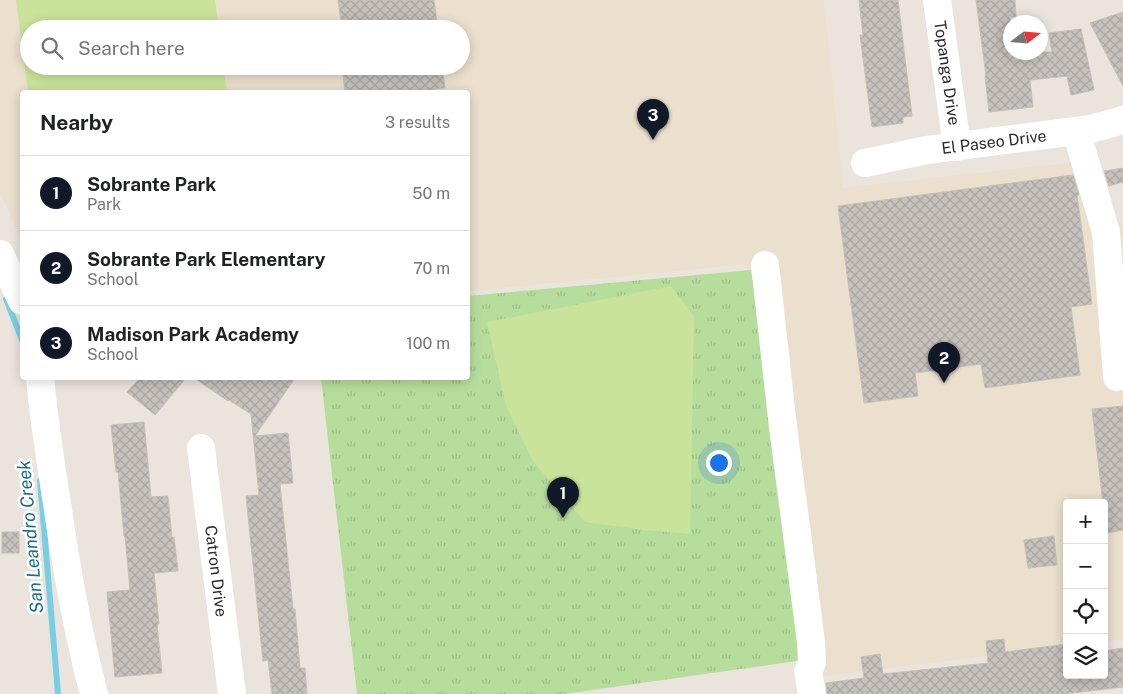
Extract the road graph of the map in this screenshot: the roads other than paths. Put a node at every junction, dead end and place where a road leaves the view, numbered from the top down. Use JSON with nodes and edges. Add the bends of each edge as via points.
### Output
{"nodes":[{"id":1,"x":937,"y":0,"type":"edge"},
{"id":2,"x":1123,"y":120,"type":"edge"},
{"id":3,"x":1076,"y":131,"type":"junction"},
{"id":4,"x":957,"y":147,"type":"junction"},
{"id":5,"x":864,"y":163,"type":"dead end"},
{"id":6,"x":0,"y":254,"type":"edge"},
{"id":7,"x":765,"y":265,"type":"dead end"},
{"id":8,"x":20,"y":297,"type":"edge"},
{"id":9,"x":1117,"y":377,"type":"dead end"},
{"id":10,"x":40,"y":380,"type":"edge"},
{"id":11,"x":201,"y":448,"type":"dead end"},
{"id":12,"x":810,"y":683,"type":"edge"},
{"id":13,"x":94,"y":694,"type":"edge"},
{"id":14,"x":232,"y":694,"type":"edge"}],
"edges":[{"from":1,"to":4,"type":"street","name":"Topanga Drive"},
{"from":2,"to":3,"type":"street","name":"El Paseo Drive"},
{"from":3,"to":4,"type":"street","name":"El Paseo Drive"},
{"from":3,"to":9,"type":"street","via":[[1106,232]]},
{"from":4,"to":5,"type":"street","name":"El Paseo Drive"},
{"from":6,"to":8,"type":"street"},
{"from":7,"to":12,"type":"street","via":[[811,642]]},
{"from":10,"to":13,"type":"street","via":[[67,569]]},
{"from":11,"to":14,"type":"street","name":"Catron Drive"}]}
